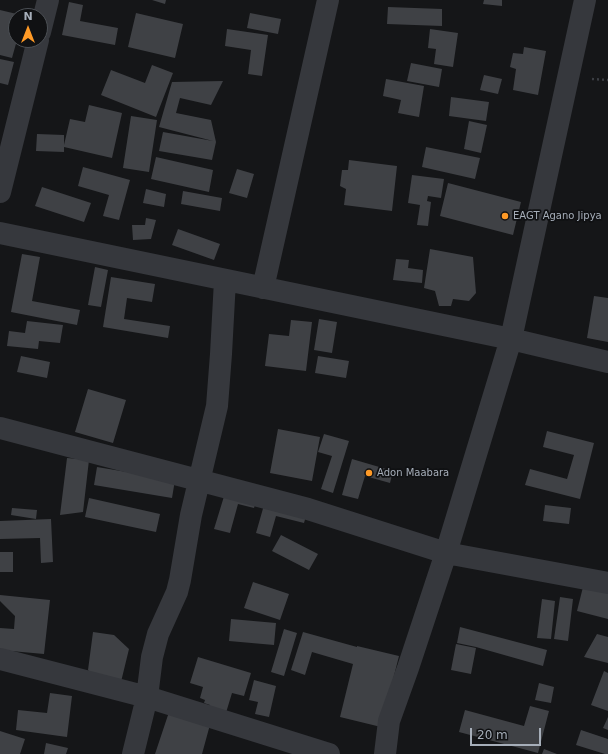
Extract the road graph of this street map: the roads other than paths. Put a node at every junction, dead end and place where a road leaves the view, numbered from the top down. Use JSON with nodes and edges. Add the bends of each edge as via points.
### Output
{"nodes":[{"id":1,"x":328,"y":0,"type":"edge"},
{"id":2,"x":585,"y":0,"type":"edge"},
{"id":3,"x":36,"y":48,"type":"edge"},
{"id":4,"x":0,"y":192,"type":"edge"},
{"id":5,"x":0,"y":233,"type":"edge"},
{"id":6,"x":225,"y":280,"type":"junction"},
{"id":7,"x":263,"y":288,"type":"junction"},
{"id":8,"x":511,"y":339,"type":"junction"},
{"id":9,"x":608,"y":362,"type":"edge"},
{"id":10,"x":0,"y":428,"type":"edge"},
{"id":11,"x":199,"y":481,"type":"junction"},
{"id":12,"x":446,"y":553,"type":"junction"},
{"id":13,"x":608,"y":583,"type":"edge"},
{"id":14,"x":0,"y":659,"type":"edge"},
{"id":15,"x":148,"y":697,"type":"junction"},
{"id":16,"x":133,"y":754,"type":"edge"},
{"id":17,"x":329,"y":754,"type":"edge"},
{"id":18,"x":385,"y":754,"type":"edge"}],
"edges":[{"from":1,"to":7,"type":"street"},
{"from":2,"to":8,"type":"street"},
{"from":3,"to":4,"type":"street"},
{"from":5,"to":6,"type":"street"},
{"from":6,"to":7,"type":"street"},
{"from":6,"to":11,"type":"street","via":[[217,406]]},
{"from":7,"to":8,"type":"street"},
{"from":8,"to":9,"type":"street"},
{"from":8,"to":12,"type":"street"},
{"from":10,"to":11,"type":"street"},
{"from":11,"to":12,"type":"street","via":[[308,509]]},
{"from":11,"to":15,"type":"street","via":[[177,592],[158,634],[152,657]]},
{"from":12,"to":13,"type":"street"},
{"from":12,"to":18,"type":"street","via":[[389,721]]},
{"from":14,"to":15,"type":"street"},
{"from":15,"to":16,"type":"street"},
{"from":15,"to":17,"type":"street"}]}
